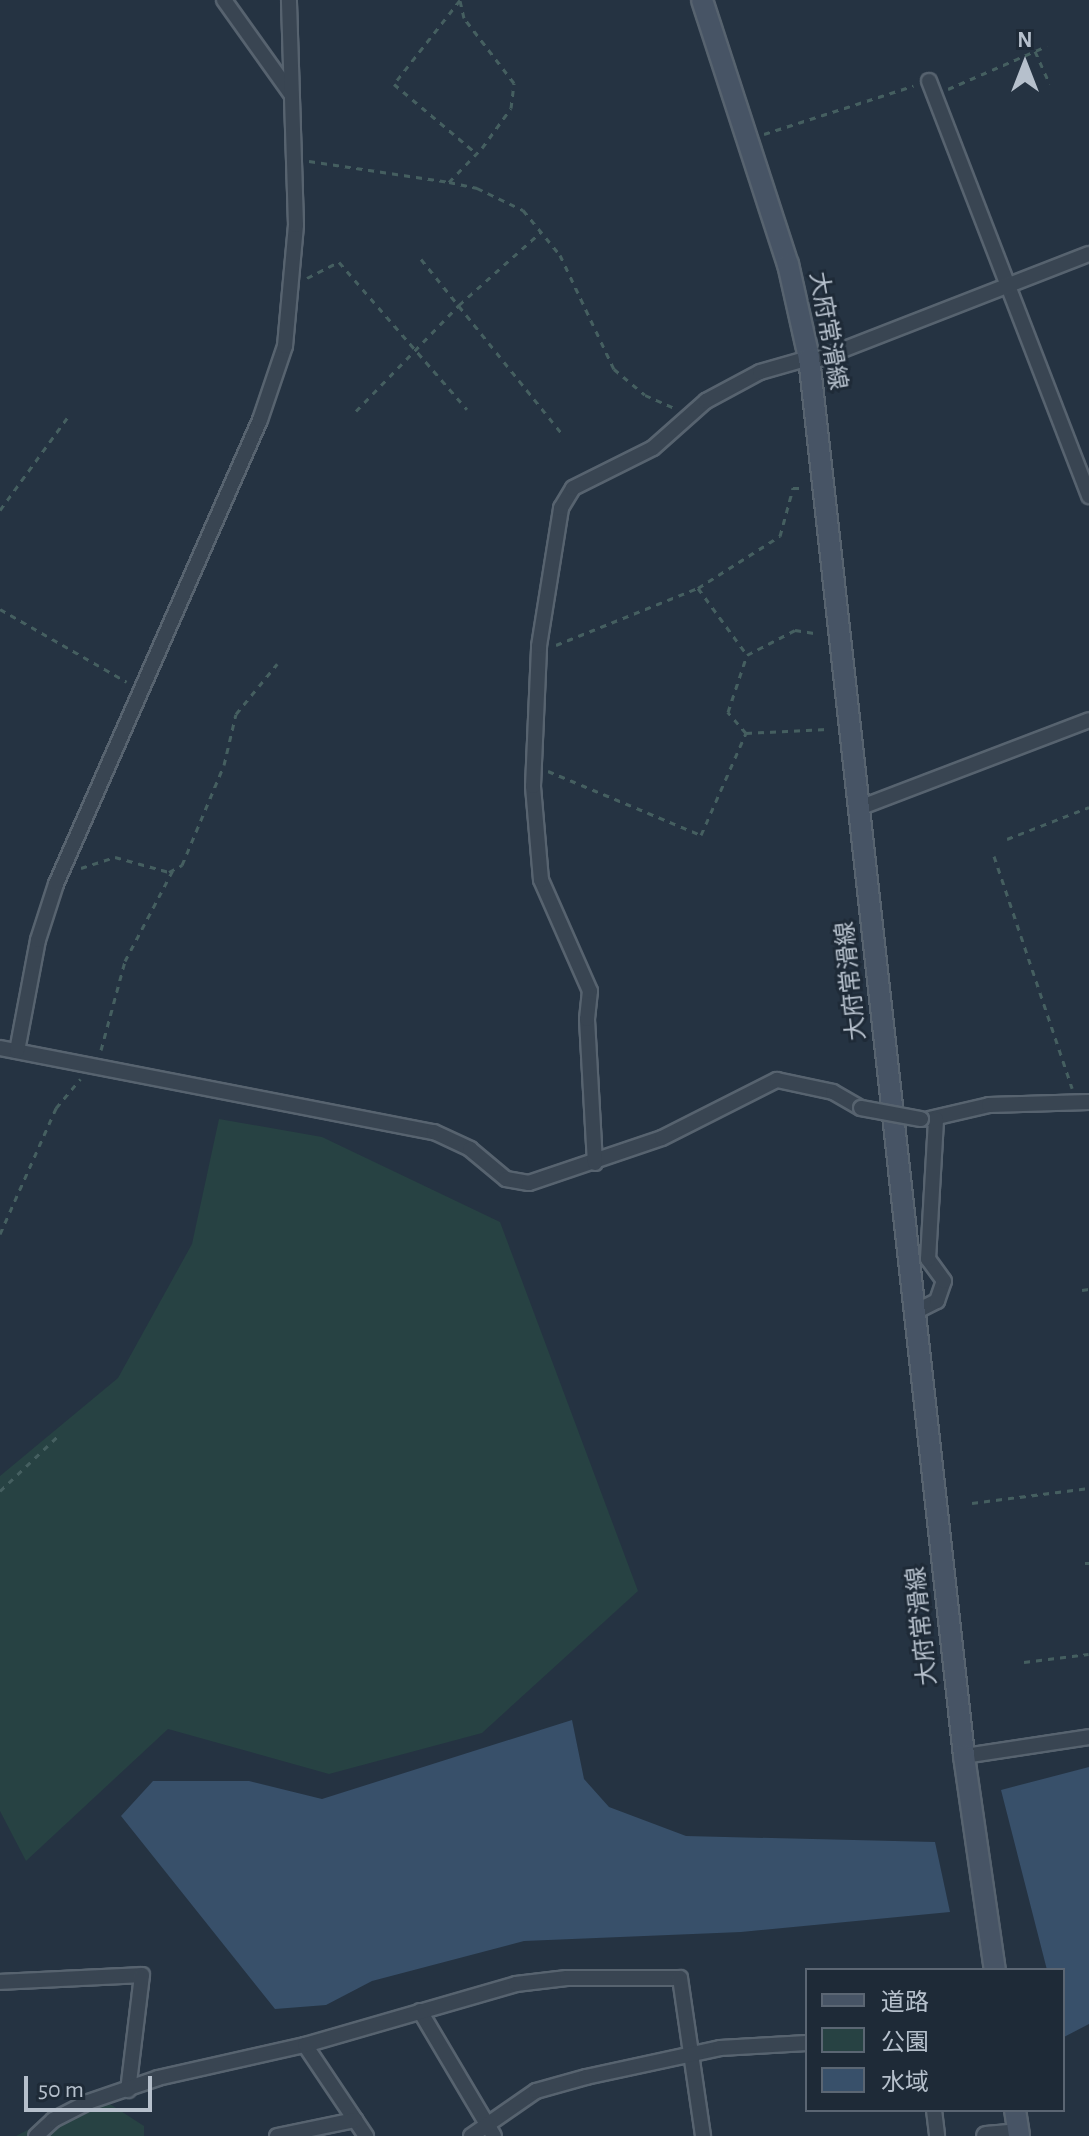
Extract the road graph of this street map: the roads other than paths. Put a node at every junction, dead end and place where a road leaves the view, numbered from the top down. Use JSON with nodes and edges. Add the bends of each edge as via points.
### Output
{"nodes":[{"id":1,"x":224,"y":0,"type":"edge"},
{"id":2,"x":289,"y":0,"type":"edge"},
{"id":3,"x":702,"y":0,"type":"edge"},
{"id":4,"x":929,"y":81,"type":"road end"},
{"id":5,"x":291,"y":94,"type":"junction"},
{"id":6,"x":1089,"y":254,"type":"edge"},
{"id":7,"x":1007,"y":285,"type":"junction"},
{"id":8,"x":809,"y":361,"type":"junction"},
{"id":9,"x":1089,"y":496,"type":"edge"},
{"id":10,"x":1089,"y":720,"type":"edge"},
{"id":11,"x":859,"y":808,"type":"junction"},
{"id":12,"x":0,"y":1048,"type":"edge"},
{"id":13,"x":17,"y":1051,"type":"junction"},
{"id":14,"x":1089,"y":1102,"type":"edge"},
{"id":15,"x":929,"y":1119,"type":"junction"},
{"id":16,"x":595,"y":1163,"type":"junction"},
{"id":17,"x":915,"y":1312,"type":"junction"},
{"id":18,"x":1089,"y":1737,"type":"edge"},
{"id":19,"x":964,"y":1756,"type":"junction"},
{"id":20,"x":995,"y":1968,"type":"edge"},
{"id":21,"x":0,"y":1982,"type":"edge"},
{"id":22,"x":420,"y":2011,"type":"junction"},
{"id":23,"x":805,"y":2043,"type":"edge"},
{"id":24,"x":305,"y":2045,"type":"junction"},
{"id":25,"x":694,"y":2053,"type":"junction"},
{"id":26,"x":128,"y":2090,"type":"junction"},
{"id":27,"x":934,"y":2112,"type":"edge"},
{"id":28,"x":1015,"y":2112,"type":"edge"},
{"id":29,"x":355,"y":2120,"type":"junction"},
{"id":30,"x":484,"y":2123,"type":"junction"},
{"id":31,"x":1019,"y":2135,"type":"edge"},
{"id":32,"x":36,"y":2136,"type":"edge"},
{"id":33,"x":277,"y":2136,"type":"edge"},
{"id":34,"x":366,"y":2136,"type":"edge"},
{"id":35,"x":471,"y":2136,"type":"edge"},
{"id":36,"x":494,"y":2136,"type":"edge"},
{"id":37,"x":703,"y":2136,"type":"edge"},
{"id":38,"x":937,"y":2136,"type":"edge"},
{"id":39,"x":986,"y":2136,"type":"edge"}],
"edges":[{"from":1,"to":5,"type":"street"},
{"from":2,"to":5,"type":"street"},
{"from":3,"to":8,"type":"main road","name":"大府常滑線","via":[[788,264]]},
{"from":4,"to":7,"type":"street"},
{"from":5,"to":13,"type":"street","via":[[294,285],[285,346],[260,420],[62,869],[38,940]]},
{"from":6,"to":7,"type":"street"},
{"from":7,"to":8,"type":"street"},
{"from":7,"to":9,"type":"street"},
{"from":8,"to":11,"type":"main road","name":"大府常滑線"},
{"from":8,"to":16,"type":"street","via":[[760,372],[685,416],[653,448],[566,494],[546,585],[533,766],[541,880],[590,991]]},
{"from":10,"to":11,"type":"street"},
{"from":11,"to":17,"type":"main road","name":"大府常滑線"},
{"from":12,"to":13,"type":"street"},
{"from":13,"to":16,"type":"street","via":[[434,1132],[470,1149],[506,1179],[529,1183]]},
{"from":14,"to":15,"type":"street","via":[[989,1105]]},
{"from":15,"to":16,"type":"street","bridge":true,"via":[[861,1108],[833,1092],[777,1080],[662,1138]]},
{"from":15,"to":17,"type":"street","via":[[928,1259],[944,1281],[937,1301]]},
{"from":17,"to":19,"type":"main road","name":"大府常滑線"},
{"from":18,"to":19,"type":"street"},
{"from":19,"to":20,"type":"main road","name":"大府常滑線"},
{"from":21,"to":26,"type":"street","via":[[142,1975]]},
{"from":22,"to":24,"type":"street"},
{"from":22,"to":25,"type":"street","via":[[516,1984],[567,1978],[680,1978]]},
{"from":22,"to":30,"type":"street"},
{"from":23,"to":25,"type":"street"},
{"from":24,"to":26,"type":"street"},
{"from":24,"to":29,"type":"street"},
{"from":25,"to":30,"type":"street","via":[[536,2091]]},
{"from":25,"to":37,"type":"street"},
{"from":26,"to":32,"type":"street","via":[[53,2120]]},
{"from":27,"to":38,"type":"street"},
{"from":28,"to":31,"type":"main road"},
{"from":29,"to":33,"type":"street"},
{"from":29,"to":34,"type":"street"},
{"from":30,"to":35,"type":"street"},
{"from":30,"to":36,"type":"street"},
{"from":31,"to":39,"type":"street"}]}
